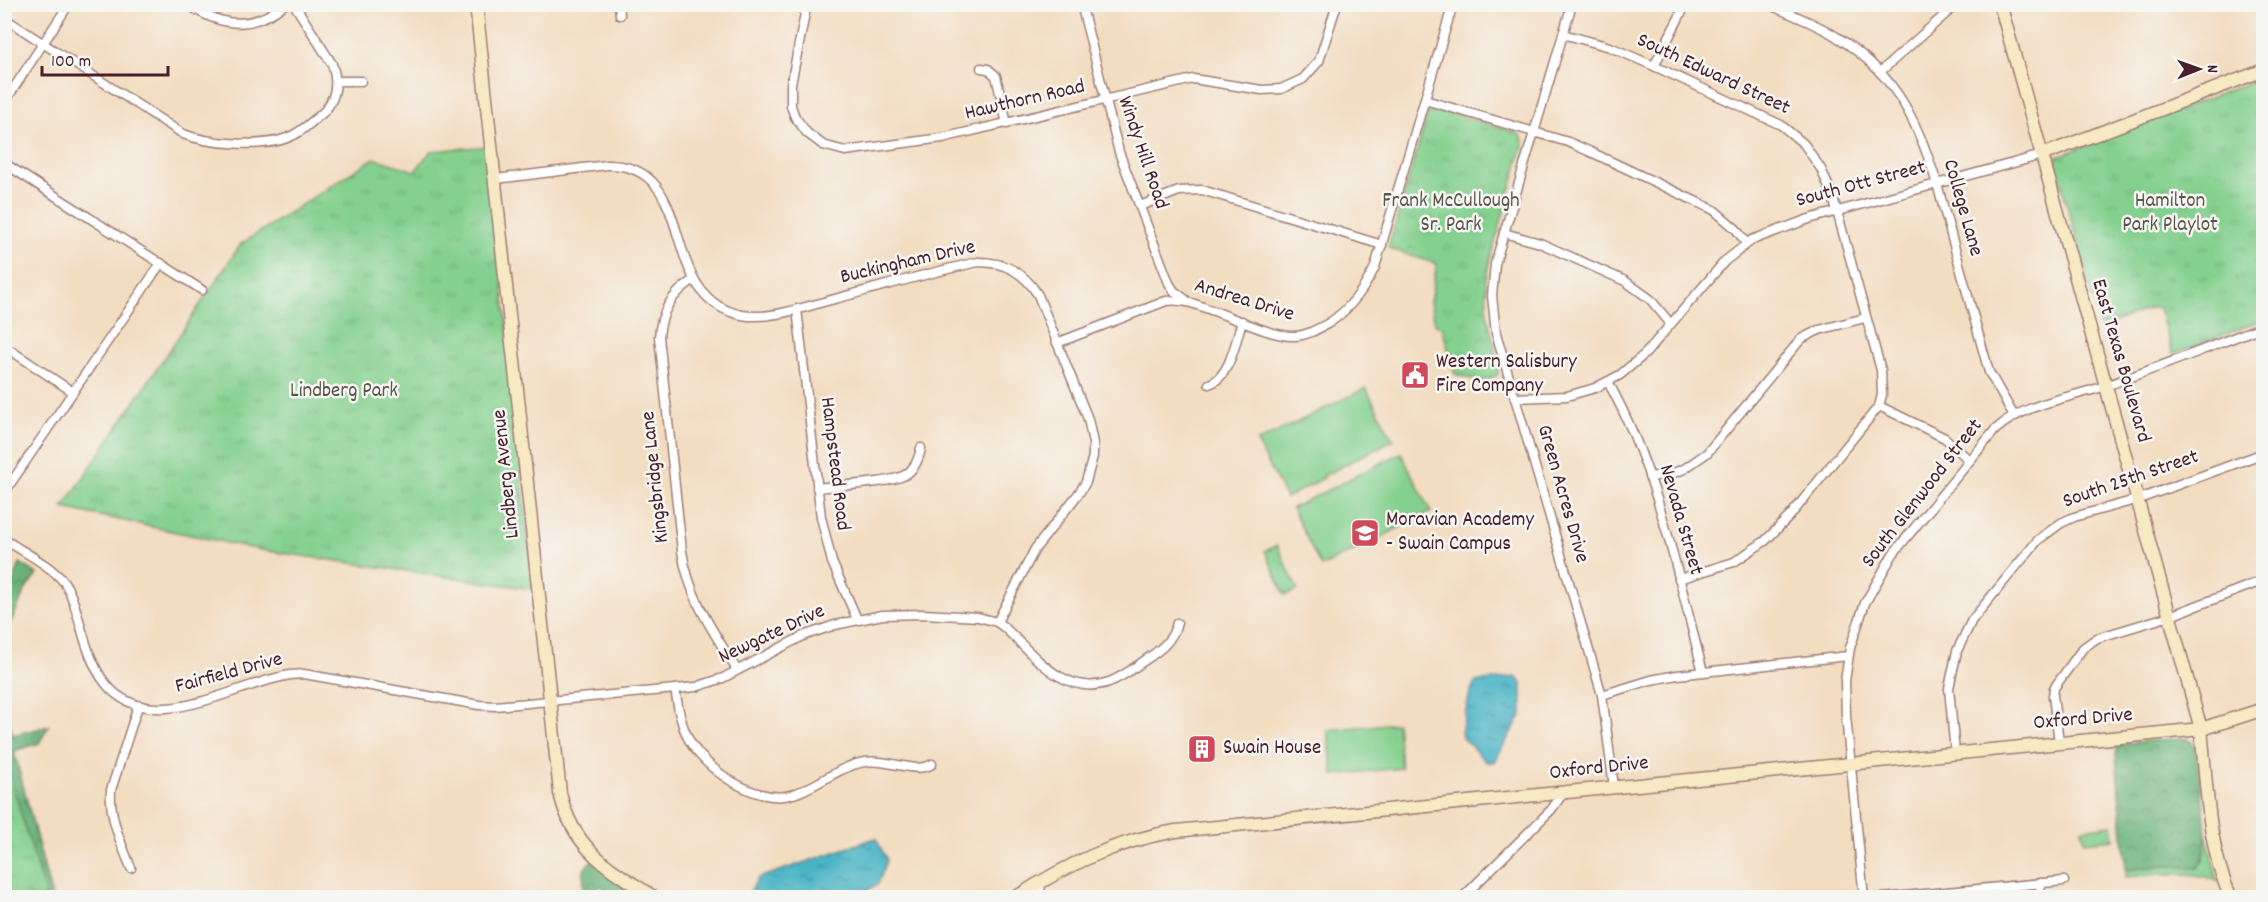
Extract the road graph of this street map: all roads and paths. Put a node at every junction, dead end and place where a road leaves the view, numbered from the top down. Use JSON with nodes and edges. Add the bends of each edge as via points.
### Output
{"nodes":[{"id":1,"x":69,"y":4,"type":"edge"},
{"id":2,"x":187,"y":4,"type":"edge"},
{"id":3,"x":285,"y":4,"type":"edge"},
{"id":4,"x":294,"y":4,"type":"edge"},
{"id":5,"x":476,"y":4,"type":"edge"},
{"id":6,"x":619,"y":4,"type":"edge"},
{"id":7,"x":807,"y":4,"type":"edge"},
{"id":8,"x":1082,"y":4,"type":"edge"},
{"id":9,"x":1337,"y":4,"type":"edge"},
{"id":10,"x":1453,"y":4,"type":"edge"},
{"id":11,"x":1572,"y":4,"type":"edge"},
{"id":12,"x":1686,"y":4,"type":"edge"},
{"id":13,"x":1768,"y":4,"type":"edge"},
{"id":14,"x":1958,"y":4,"type":"edge"},
{"id":15,"x":2128,"y":4,"type":"edge"},
{"id":16,"x":2148,"y":4,"type":"edge"},
{"id":17,"x":2000,"y":7,"type":"edge"},
{"id":18,"x":620,"y":15,"type":"dead end"},
{"id":19,"x":4,"y":18,"type":"edge"},
{"id":20,"x":1563,"y":34,"type":"junction"},
{"id":21,"x":43,"y":43,"type":"junction"},
{"id":22,"x":1654,"y":66,"type":"junction"},
{"id":23,"x":981,"y":68,"type":"dead end"},
{"id":24,"x":2264,"y":70,"type":"edge"},
{"id":25,"x":1880,"y":72,"type":"junction"},
{"id":26,"x":336,"y":81,"type":"junction"},
{"id":27,"x":361,"y":81,"type":"dead end"},
{"id":28,"x":1104,"y":100,"type":"junction"},
{"id":29,"x":1425,"y":100,"type":"junction"},
{"id":30,"x":4,"y":103,"type":"edge"},
{"id":31,"x":1007,"y":124,"type":"junction"},
{"id":32,"x":1533,"y":133,"type":"junction"},
{"id":33,"x":2042,"y":155,"type":"junction"},
{"id":34,"x":4,"y":163,"type":"edge"},
{"id":35,"x":496,"y":179,"type":"junction"},
{"id":36,"x":1937,"y":184,"type":"junction"},
{"id":37,"x":1140,"y":206,"type":"junction"},
{"id":38,"x":1837,"y":212,"type":"junction"},
{"id":39,"x":1504,"y":233,"type":"junction"},
{"id":40,"x":1746,"y":243,"type":"junction"},
{"id":41,"x":1382,"y":245,"type":"junction"},
{"id":42,"x":160,"y":263,"type":"junction"},
{"id":43,"x":693,"y":280,"type":"junction"},
{"id":44,"x":202,"y":290,"type":"dead end"},
{"id":45,"x":1189,"y":302,"type":"junction"},
{"id":46,"x":797,"y":309,"type":"junction"},
{"id":47,"x":1865,"y":318,"type":"junction"},
{"id":48,"x":1242,"y":321,"type":"junction"},
{"id":49,"x":1670,"y":323,"type":"junction"},
{"id":50,"x":2264,"y":326,"type":"edge"},
{"id":51,"x":1057,"y":344,"type":"junction"},
{"id":52,"x":4,"y":346,"type":"edge"},
{"id":53,"x":1608,"y":382,"type":"junction"},
{"id":54,"x":1209,"y":384,"type":"dead end"},
{"id":55,"x":2107,"y":386,"type":"junction"},
{"id":56,"x":73,"y":392,"type":"junction"},
{"id":57,"x":1515,"y":398,"type":"junction"},
{"id":58,"x":1879,"y":406,"type":"junction"},
{"id":59,"x":2014,"y":416,"type":"junction"},
{"id":60,"x":921,"y":448,"type":"dead end"},
{"id":61,"x":2264,"y":453,"type":"edge"},
{"id":62,"x":1969,"y":460,"type":"junction"},
{"id":63,"x":1649,"y":477,"type":"junction"},
{"id":64,"x":818,"y":488,"type":"junction"},
{"id":65,"x":4,"y":493,"type":"edge"},
{"id":66,"x":2139,"y":500,"type":"junction"},
{"id":67,"x":4,"y":539,"type":"edge"},
{"id":68,"x":1678,"y":579,"type":"junction"},
{"id":69,"x":2264,"y":580,"type":"edge"},
{"id":70,"x":2170,"y":616,"type":"junction"},
{"id":71,"x":857,"y":619,"type":"junction"},
{"id":72,"x":997,"y":622,"type":"junction"},
{"id":73,"x":1178,"y":623,"type":"dead end"},
{"id":74,"x":1848,"y":656,"type":"junction"},
{"id":75,"x":737,"y":670,"type":"junction"},
{"id":76,"x":1703,"y":672,"type":"junction"},
{"id":77,"x":675,"y":689,"type":"junction"},
{"id":78,"x":1602,"y":695,"type":"junction"},
{"id":79,"x":550,"y":700,"type":"junction"},
{"id":80,"x":138,"y":706,"type":"junction"},
{"id":81,"x":2264,"y":709,"type":"edge"},
{"id":82,"x":2201,"y":729,"type":"junction"},
{"id":83,"x":2059,"y":741,"type":"junction"},
{"id":84,"x":1955,"y":753,"type":"junction"},
{"id":85,"x":932,"y":764,"type":"dead end"},
{"id":86,"x":1851,"y":764,"type":"junction"},
{"id":87,"x":1614,"y":787,"type":"junction"},
{"id":88,"x":1564,"y":792,"type":"junction"},
{"id":89,"x":131,"y":868,"type":"dead end"},
{"id":90,"x":1043,"y":880,"type":"junction"},
{"id":91,"x":2064,"y":881,"type":"dead end"},
{"id":92,"x":2040,"y":883,"type":"junction"},
{"id":93,"x":655,"y":897,"type":"edge"},
{"id":94,"x":1015,"y":897,"type":"edge"},
{"id":95,"x":1038,"y":897,"type":"edge"},
{"id":96,"x":1462,"y":897,"type":"edge"},
{"id":97,"x":1864,"y":897,"type":"edge"},
{"id":98,"x":1882,"y":897,"type":"edge"},
{"id":99,"x":2041,"y":897,"type":"edge"},
{"id":100,"x":2231,"y":897,"type":"edge"}],
"edges":[{"from":1,"to":21,"type":"street"},
{"from":2,"to":3,"type":"street","via":[[213,19],[238,23],[262,19]]},
{"from":4,"to":26,"type":"street","via":[[332,64]]},
{"from":5,"to":35,"type":"street","name":"Lindberg Avenue"},
{"from":6,"to":18,"type":"street"},
{"from":7,"to":31,"type":"street","name":"Hawthorn Road","via":[[790,96],[800,126],[823,145],[855,151]]},
{"from":8,"to":28,"type":"street","name":"Windy Hill Road"},
{"from":9,"to":28,"type":"street","name":"Hawthorn Road","via":[[1319,61],[1292,85],[1262,90],[1193,79]]},
{"from":10,"to":29,"type":"street","name":"Andrea Drive"},
{"from":11,"to":20,"type":"street","name":"Green Acres Drive"},
{"from":12,"to":22,"type":"street"},
{"from":13,"to":25,"type":"street","name":"College Lane","via":[[1826,30]]},
{"from":14,"to":25,"type":"street"},
{"from":15,"to":16,"type":"street"},
{"from":17,"to":33,"type":"street","name":"East Texas Boulevard"},
{"from":19,"to":21,"type":"street"},
{"from":20,"to":22,"type":"street","name":"South Edward Street","via":[[1610,47]]},
{"from":20,"to":32,"type":"street","name":"Green Acres Drive"},
{"from":21,"to":26,"type":"street","via":[[174,130],[207,142],[270,142],[290,137],[324,113],[333,99]]},
{"from":21,"to":30,"type":"street"},
{"from":22,"to":38,"type":"street","name":"South Edward Street","via":[[1768,118],[1794,134],[1821,169]]},
{"from":23,"to":31,"type":"street","via":[[996,76]]},
{"from":24,"to":33,"type":"street","name":"South Ott Street"},
{"from":25,"to":36,"type":"street","name":"College Lane","via":[[1911,114]]},
{"from":26,"to":27,"type":"street"},
{"from":28,"to":31,"type":"street","name":"Hawthorn Road"},
{"from":28,"to":37,"type":"street","name":"Windy Hill Road"},
{"from":29,"to":32,"type":"street"},
{"from":29,"to":41,"type":"street","name":"Andrea Drive"},
{"from":32,"to":39,"type":"street","name":"Green Acres Drive"},
{"from":32,"to":40,"type":"street","via":[[1568,142],[1700,202],[1727,220]]},
{"from":33,"to":36,"type":"street","name":"South Ott Street"},
{"from":33,"to":55,"type":"street","name":"East Texas Boulevard"},
{"from":34,"to":42,"type":"street"},
{"from":35,"to":43,"type":"street","name":"Buckingham Drive","via":[[607,165],[639,171],[662,193]]},
{"from":35,"to":79,"type":"street","name":"Lindberg Avenue"},
{"from":36,"to":38,"type":"street","name":"South Ott Street"},
{"from":36,"to":59,"type":"street","name":"College Lane","via":[[1989,372]]},
{"from":37,"to":41,"type":"street","via":[[1179,191],[1202,190]]},
{"from":37,"to":45,"type":"street","name":"Windy Hill Road","via":[[1169,283]]},
{"from":38,"to":40,"type":"street","name":"South Ott Street"},
{"from":38,"to":47,"type":"street","name":"South Edward Street"},
{"from":39,"to":49,"type":"street","via":[[1540,243],[1625,282],[1650,299]]},
{"from":39,"to":57,"type":"street","name":"Green Acres Drive","via":[[1493,280],[1492,312]]},
{"from":40,"to":49,"type":"street","name":"South Ott Street"},
{"from":41,"to":48,"type":"street","name":"Andrea Drive","via":[[1360,294],[1327,324],[1292,336]]},
{"from":42,"to":44,"type":"street"},
{"from":42,"to":56,"type":"street"},
{"from":43,"to":46,"type":"street","name":"Buckingham Drive","via":[[708,299],[741,315]]},
{"from":43,"to":75,"type":"street","name":"Kingsbridge Lane","via":[[680,288],[667,306],[659,337],[682,551],[698,607]]},
{"from":45,"to":48,"type":"street","name":"Andrea Drive"},
{"from":45,"to":51,"type":"street","name":"Andrea Drive","via":[[1166,301]]},
{"from":46,"to":51,"type":"street","name":"Buckingham Drive","via":[[990,262],[1018,272],[1033,286]]},
{"from":46,"to":64,"type":"street","name":"Hampstead Road"},
{"from":47,"to":58,"type":"street","name":"South Edward Street","via":[[1881,370]]},
{"from":47,"to":63,"type":"street","via":[[1801,339],[1707,453],[1684,469]]},
{"from":48,"to":54,"type":"street","via":[[1224,374]]},
{"from":49,"to":53,"type":"street","name":"South Ott Street","via":[[1635,363]]},
{"from":50,"to":55,"type":"street","name":"South Glenwood Street"},
{"from":51,"to":72,"type":"street","name":"Buckingham Drive","via":[[1091,429],[1091,469],[1079,493],[1026,562]]},
{"from":52,"to":56,"type":"street"},
{"from":53,"to":57,"type":"street","name":"South Ott Street","via":[[1567,396]]},
{"from":53,"to":63,"type":"street","name":"Nevada Street","via":[[1632,429]]},
{"from":55,"to":59,"type":"street","name":"South Glenwood Street"},
{"from":55,"to":66,"type":"street","name":"East Texas Boulevard"},
{"from":56,"to":65,"type":"street"},
{"from":57,"to":78,"type":"street","name":"Green Acres Drive"},
{"from":58,"to":62,"type":"street","via":[[1945,438]]},
{"from":58,"to":68,"type":"street","via":[[1765,541],[1724,566]]},
{"from":59,"to":62,"type":"street","name":"South Glenwood Street","via":[[1995,430]]},
{"from":60,"to":64,"type":"street","via":[[916,464],[898,478]]},
{"from":61,"to":66,"type":"street","name":"South 25th Street"},
{"from":62,"to":74,"type":"street","name":"South Glenwood Street","via":[[1879,574]]},
{"from":63,"to":68,"type":"street","name":"Nevada Street"},
{"from":64,"to":71,"type":"street","name":"Hampstead Road","via":[[832,562]]},
{"from":66,"to":70,"type":"street","name":"East Texas Boulevard"},
{"from":66,"to":84,"type":"street","name":"South 25th Street","via":[[2074,517],[2049,531],[1972,620],[1957,651],[1949,688]]},
{"from":67,"to":80,"type":"street","name":"Fairfield Drive","via":[[63,582],[95,670],[109,688]]},
{"from":68,"to":76,"type":"street","name":"Nevada Street"},
{"from":69,"to":70,"type":"street"},
{"from":70,"to":82,"type":"street","name":"East Texas Boulevard"},
{"from":70,"to":83,"type":"street","via":[[2108,633],[2083,648],[2054,688]]},
{"from":71,"to":72,"type":"street","name":"Newgate Drive","via":[[924,614]]},
{"from":71,"to":75,"type":"street","name":"Newgate Drive","via":[[802,636]]},
{"from":72,"to":73,"type":"street","name":"Newgate Drive","via":[[1055,675],[1087,686],[1109,683],[1162,649]]},
{"from":74,"to":76,"type":"street"},
{"from":74,"to":86,"type":"street","name":"South Glenwood Street","via":[[1845,697]]},
{"from":75,"to":77,"type":"street","name":"Newgate Drive","via":[[711,683]]},
{"from":76,"to":78,"type":"street","via":[[1651,680]]},
{"from":77,"to":79,"type":"street","name":"Newgate Drive"},
{"from":77,"to":85,"type":"street","via":[[684,728],[696,750],[716,770],[756,793],[790,795],[863,762],[882,761],[922,769]]},
{"from":78,"to":87,"type":"street","name":"Green Acres Drive"},
{"from":79,"to":80,"type":"street","name":"Fairfield Drive","via":[[478,705],[290,675],[178,706]]},
{"from":79,"to":93,"type":"street","name":"Lindberg Avenue","via":[[560,793],[578,838],[603,864]]},
{"from":80,"to":89,"type":"street","via":[[110,801]]},
{"from":81,"to":82,"type":"street","name":"Oxford Drive"},
{"from":82,"to":83,"type":"street","name":"Oxford Drive"},
{"from":82,"to":100,"type":"street","name":"East Texas Boulevard","via":[[2214,839]]},
{"from":83,"to":84,"type":"street","name":"Oxford Drive"},
{"from":84,"to":86,"type":"street","name":"Oxford Drive"},
{"from":86,"to":87,"type":"street","name":"Oxford Drive"},
{"from":86,"to":97,"type":"street","name":"South Glenwood Street"},
{"from":87,"to":88,"type":"street","name":"Oxford Drive"},
{"from":88,"to":90,"type":"street","name":"Oxford Drive","via":[[1154,835],[1091,855]]},
{"from":88,"to":96,"type":"street","via":[[1551,810]]},
{"from":90,"to":94,"type":"street","name":"Oxford Drive"},
{"from":90,"to":95,"type":"street"},
{"from":91,"to":92,"type":"street"},
{"from":92,"to":98,"type":"street"},
{"from":92,"to":99,"type":"street"}]}
